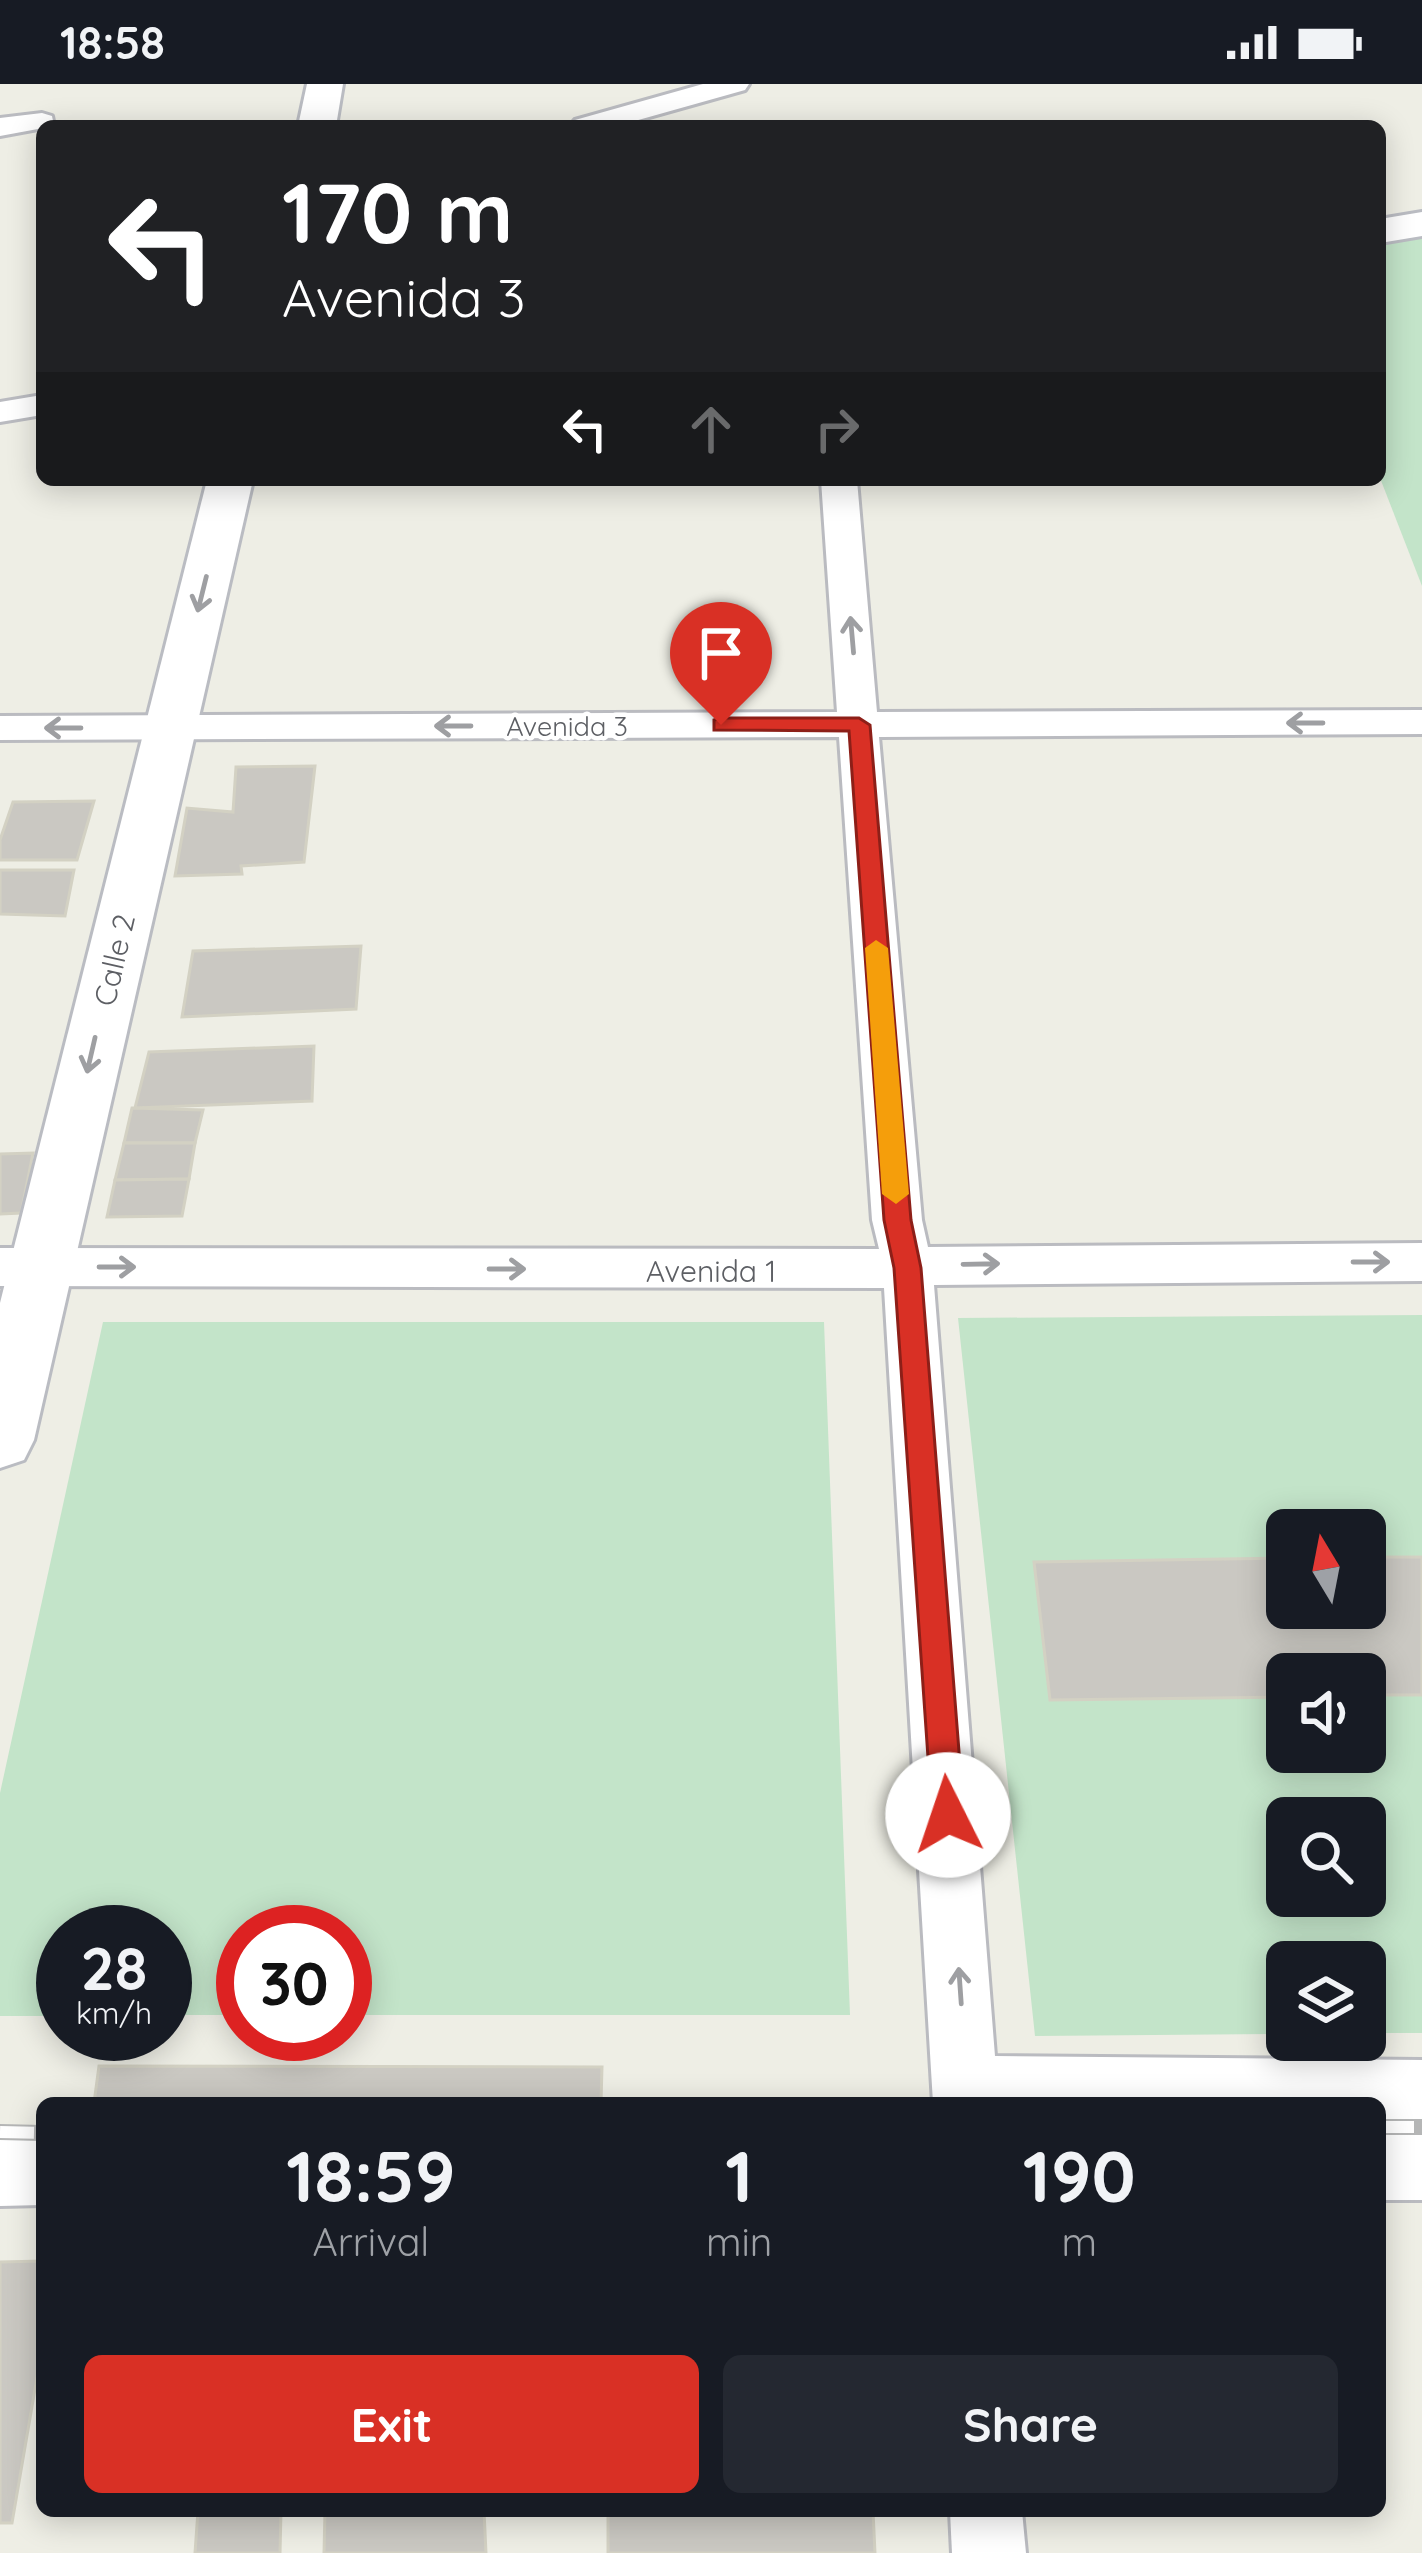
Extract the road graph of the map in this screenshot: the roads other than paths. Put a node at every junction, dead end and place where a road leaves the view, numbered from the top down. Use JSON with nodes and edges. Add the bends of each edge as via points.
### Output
{"nodes":[{"id":1,"x":325,"y":84,"type":"edge"},
{"id":2,"x":735,"y":84,"type":"edge"},
{"id":3,"x":318,"y":120,"type":"edge"},
{"id":4,"x":606,"y":120,"type":"edge"},
{"id":5,"x":36,"y":123,"type":"edge"},
{"id":6,"x":0,"y":127,"type":"edge"},
{"id":7,"x":1422,"y":224,"type":"edge"},
{"id":8,"x":1386,"y":230,"type":"edge"},
{"id":9,"x":36,"y":406,"type":"edge"},
{"id":10,"x":0,"y":412,"type":"edge"},
{"id":11,"x":229,"y":486,"type":"edge"},
{"id":12,"x":839,"y":486,"type":"edge"},
{"id":13,"x":1422,"y":722,"type":"edge"},
{"id":14,"x":859,"y":725,"type":"junction"},
{"id":15,"x":170,"y":727,"type":"junction"},
{"id":16,"x":0,"y":728,"type":"edge"},
{"id":17,"x":1422,"y":1262,"type":"edge"},
{"id":18,"x":20,"y":1267,"type":"edge"},
{"id":19,"x":908,"y":1268,"type":"junction"},
{"id":20,"x":0,"y":1440,"type":"edge"},
{"id":21,"x":1422,"y":2093,"type":"edge"},
{"id":22,"x":967,"y":2096,"type":"edge"},
{"id":23,"x":1386,"y":2167,"type":"edge"},
{"id":24,"x":1422,"y":2167,"type":"edge"},
{"id":25,"x":36,"y":2172,"type":"edge"},
{"id":26,"x":0,"y":2173,"type":"edge"},
{"id":27,"x":986,"y":2517,"type":"edge"},
{"id":28,"x":989,"y":2553,"type":"edge"}],
"edges":[{"from":1,"to":3,"type":"street"},
{"from":2,"to":4,"type":"street"},
{"from":5,"to":6,"type":"street"},
{"from":7,"to":8,"type":"street"},
{"from":9,"to":10,"type":"street"},
{"from":11,"to":15,"type":"street","name":"Calle 2","one_way":true},
{"from":14,"to":12,"type":"street","one_way":true},
{"from":13,"to":14,"type":"street","name":"Avenida 3","one_way":true},
{"from":14,"to":15,"type":"street","name":"Avenida 3","one_way":true},
{"from":14,"to":19,"type":"street"},
{"from":15,"to":16,"type":"street","name":"Avenida 3","one_way":true},
{"from":15,"to":18,"type":"street","name":"Calle 2","one_way":true},
{"from":19,"to":17,"type":"street","name":"Avenida 1","one_way":true},
{"from":18,"to":19,"type":"street","name":"Avenida 1","one_way":true},
{"from":18,"to":20,"type":"street","name":"Calle 2"},
{"from":22,"to":19,"type":"street","one_way":true},
{"from":21,"to":22,"type":"street"},
{"from":23,"to":24,"type":"street"},
{"from":25,"to":26,"type":"street"},
{"from":27,"to":28,"type":"street"}]}
